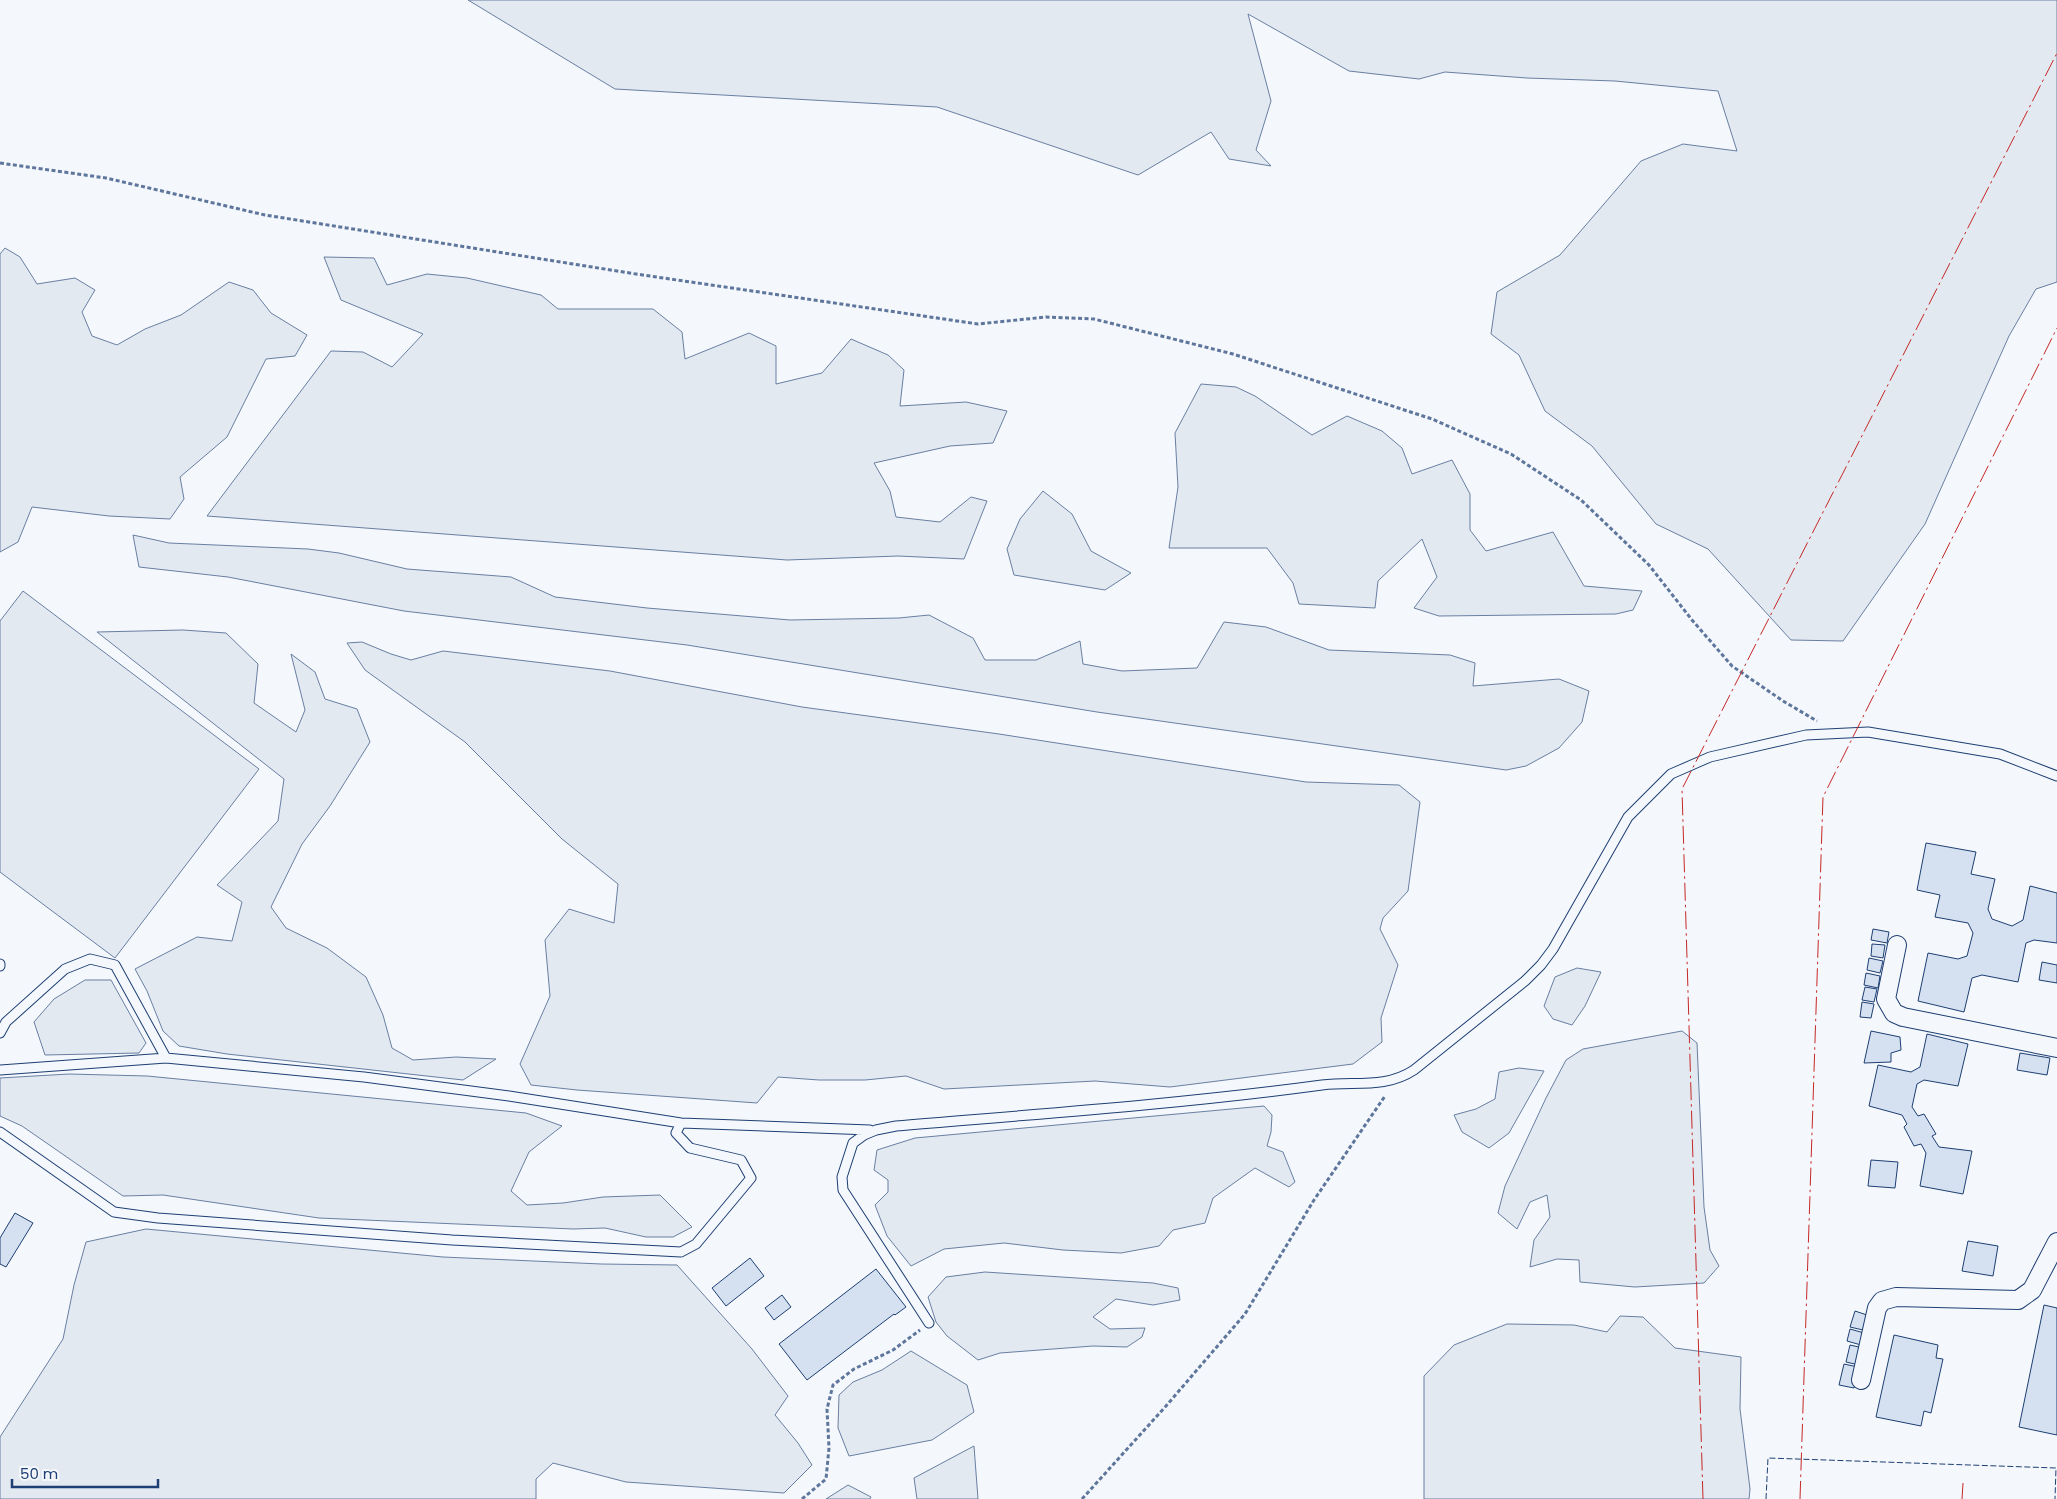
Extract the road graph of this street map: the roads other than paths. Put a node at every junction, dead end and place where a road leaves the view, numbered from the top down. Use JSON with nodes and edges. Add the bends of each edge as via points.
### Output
{"nodes":[{"id":1,"x":2057,"y":776,"type":"edge"},
{"id":2,"x":1897,"y":946,"type":"dead end"},
{"id":3,"x":0,"y":1033,"type":"edge"},
{"id":4,"x":2057,"y":1048,"type":"edge"},
{"id":5,"x":166,"y":1058,"type":"junction"},
{"id":6,"x":0,"y":1070,"type":"edge"},
{"id":7,"x":681,"y":1123,"type":"junction"},
{"id":8,"x":876,"y":1130,"type":"junction"},
{"id":9,"x":0,"y":1132,"type":"edge"},
{"id":10,"x":2057,"y":1242,"type":"edge"},
{"id":11,"x":929,"y":1324,"type":"road end"},
{"id":12,"x":1861,"y":1380,"type":"dead end"}],
"edges":[{"from":1,"to":8,"type":"lane","via":[[2000,754],[1875,732],[1806,735],[1710,757],[1671,774],[1628,817],[1541,965],[1414,1070],[1396,1081],[1328,1084],[1220,1099]]},
{"from":2,"to":4,"type":"street","via":[[1886,1000],[1894,1012],[1903,1017]]},
{"from":3,"to":5,"type":"lane","via":[[6,1022],[65,970],[90,959],[115,965]]},
{"from":5,"to":6,"type":"lane"},
{"from":5,"to":7,"type":"lane","via":[[403,1082]]},
{"from":7,"to":8,"type":"lane"},
{"from":7,"to":9,"type":"lane","via":[[676,1133],[690,1148],[740,1160],[751,1178],[696,1244],[681,1252],[452,1240],[114,1212]]},
{"from":8,"to":11,"type":"lane","via":[[853,1143],[842,1177],[843,1190]]},
{"from":10,"to":12,"type":"street","via":[[2032,1290],[2018,1300],[1896,1297],[1882,1302],[1877,1308]]}]}
